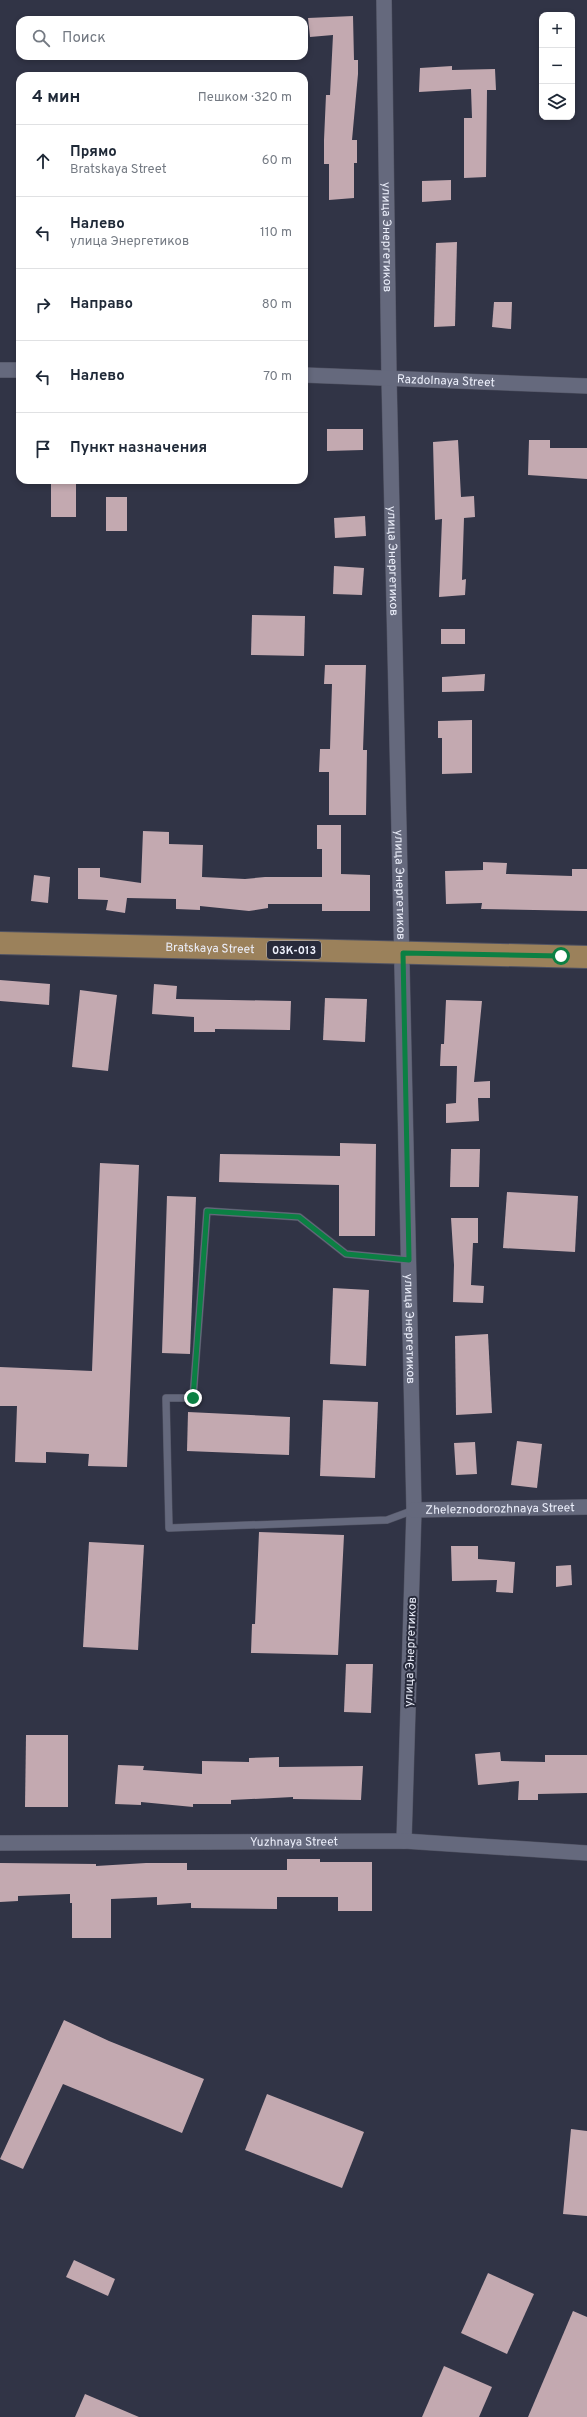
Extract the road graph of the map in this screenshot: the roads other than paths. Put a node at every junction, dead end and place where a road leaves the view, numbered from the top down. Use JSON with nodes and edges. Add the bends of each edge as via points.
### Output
{"nodes":[{"id":1,"x":384,"y":0,"type":"edge"},
{"id":2,"x":0,"y":370,"type":"edge"},
{"id":3,"x":16,"y":370,"type":"edge"},
{"id":4,"x":308,"y":376,"type":"edge"},
{"id":5,"x":389,"y":377,"type":"junction"},
{"id":6,"x":587,"y":386,"type":"edge"},
{"id":7,"x":0,"y":943,"type":"edge"},
{"id":8,"x":403,"y":953,"type":"junction"},
{"id":9,"x":587,"y":957,"type":"edge"},
{"id":10,"x":409,"y":1260,"type":"junction"},
{"id":11,"x":587,"y":1507,"type":"edge"},
{"id":12,"x":414,"y":1510,"type":"junction"},
{"id":13,"x":404,"y":1841,"type":"junction"},
{"id":14,"x":0,"y":1842,"type":"edge"},
{"id":15,"x":587,"y":1853,"type":"edge"}],
"edges":[{"from":1,"to":5,"type":"street","name":"улица Энергетиков"},
{"from":2,"to":3,"type":"street"},
{"from":4,"to":5,"type":"street","name":"Razdolnaya Street"},
{"from":5,"to":6,"type":"street","name":"Razdolnaya Street"},
{"from":5,"to":8,"type":"street","name":"улица Энергетиков"},
{"from":7,"to":8,"type":"main road","name":"Bratskaya Street","number":"03К-013"},
{"from":8,"to":9,"type":"main road","name":"Bratskaya Street","number":"03К-013"},
{"from":8,"to":10,"type":"street","name":"улица Энергетиков"},
{"from":10,"to":12,"type":"street","name":"улица Энергетиков"},
{"from":10,"to":12,"type":"lane","via":[[346,1254],[299,1217],[207,1211],[193,1398],[166,1398],[166,1406],[169,1528],[387,1520]]},
{"from":11,"to":12,"type":"street","name":"Zheleznodorozhnaya Street"},
{"from":12,"to":13,"type":"street","name":"улица Энергетиков"},
{"from":13,"to":14,"type":"street","name":"Yuzhnaya Street"},
{"from":13,"to":15,"type":"street","name":"Yuzhnaya Street"}]}
